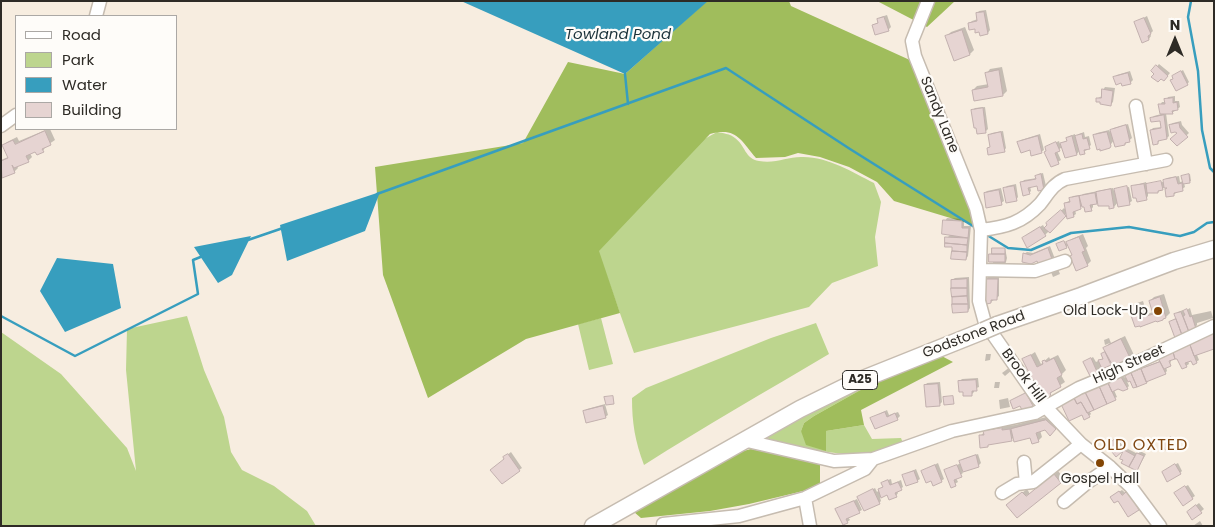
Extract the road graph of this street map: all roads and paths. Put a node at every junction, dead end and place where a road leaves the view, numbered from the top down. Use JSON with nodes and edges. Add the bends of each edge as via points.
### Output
{"nodes":[{"id":1,"x":100,"y":1,"type":"edge"},
{"id":2,"x":928,"y":1,"type":"edge"},
{"id":3,"x":96,"y":15,"type":"edge"},
{"id":4,"x":1136,"y":106,"type":"dead end"},
{"id":5,"x":15,"y":115,"type":"edge"},
{"id":6,"x":1,"y":126,"type":"edge"},
{"id":7,"x":1166,"y":160,"type":"dead end"},
{"id":8,"x":1146,"y":164,"type":"junction"},
{"id":9,"x":981,"y":234,"type":"junction"},
{"id":10,"x":1214,"y":249,"type":"edge"},
{"id":11,"x":1066,"y":262,"type":"dead end"},
{"id":12,"x":980,"y":270,"type":"junction"},
{"id":13,"x":1214,"y":326,"type":"edge"},
{"id":14,"x":1046,"y":407,"type":"junction"},
{"id":15,"x":743,"y":440,"type":"junction"},
{"id":16,"x":1081,"y":444,"type":"junction"},
{"id":17,"x":873,"y":458,"type":"junction"},
{"id":18,"x":834,"y":461,"type":"junction"},
{"id":19,"x":1024,"y":462,"type":"dead end"},
{"id":20,"x":1110,"y":467,"type":"junction"},
{"id":21,"x":1026,"y":483,"type":"junction"},
{"id":22,"x":830,"y":486,"type":"junction"},
{"id":23,"x":1002,"y":493,"type":"dead end"},
{"id":24,"x":805,"y":498,"type":"junction"},
{"id":25,"x":1064,"y":502,"type":"dead end"},
{"id":26,"x":663,"y":524,"type":"dead end"},
{"id":27,"x":593,"y":526,"type":"edge"},
{"id":28,"x":810,"y":526,"type":"edge"},
{"id":29,"x":1160,"y":526,"type":"edge"}],
"edges":[{"from":1,"to":3,"type":"street"},
{"from":2,"to":9,"type":"street","name":"Sandy Lane","via":[[912,41],[915,56],[976,208]]},
{"from":4,"to":8,"type":"street"},
{"from":5,"to":6,"type":"street"},
{"from":7,"to":8,"type":"street"},
{"from":8,"to":9,"type":"street","via":[[1065,179],[1055,185],[1030,214],[1016,223]]},
{"from":9,"to":12,"type":"street","name":"Brook Hill"},
{"from":10,"to":15,"type":"main road","name":"Godstone Road","number":"A25","via":[[1174,260],[990,328],[852,383]]},
{"from":11,"to":12,"type":"street","via":[[1035,271]]},
{"from":12,"to":14,"type":"street","name":"Brook Hill","via":[[979,301],[985,323]]},
{"from":13,"to":14,"type":"street","name":"High Street","via":[[1060,397]]},
{"from":14,"to":16,"type":"street","name":"Brook Hill"},
{"from":14,"to":17,"type":"street","via":[[1035,413],[952,432]]},
{"from":15,"to":18,"type":"street"},
{"from":15,"to":27,"type":"main road","name":"Godstone Road","number":"A25"},
{"from":16,"to":20,"type":"street","name":"Brook Hill"},
{"from":16,"to":21,"type":"street","via":[[1033,482]]},
{"from":17,"to":18,"type":"street"},
{"from":17,"to":22,"type":"street","via":[[865,469]]},
{"from":18,"to":22,"type":"street"},
{"from":19,"to":21,"type":"street"},
{"from":20,"to":25,"type":"street"},
{"from":20,"to":29,"type":"street","name":"Brook Hill","via":[[1141,498]]},
{"from":21,"to":23,"type":"street","via":[[1017,484]]},
{"from":22,"to":24,"type":"street"},
{"from":24,"to":26,"type":"street","via":[[739,516]]},
{"from":24,"to":28,"type":"street"}]}
